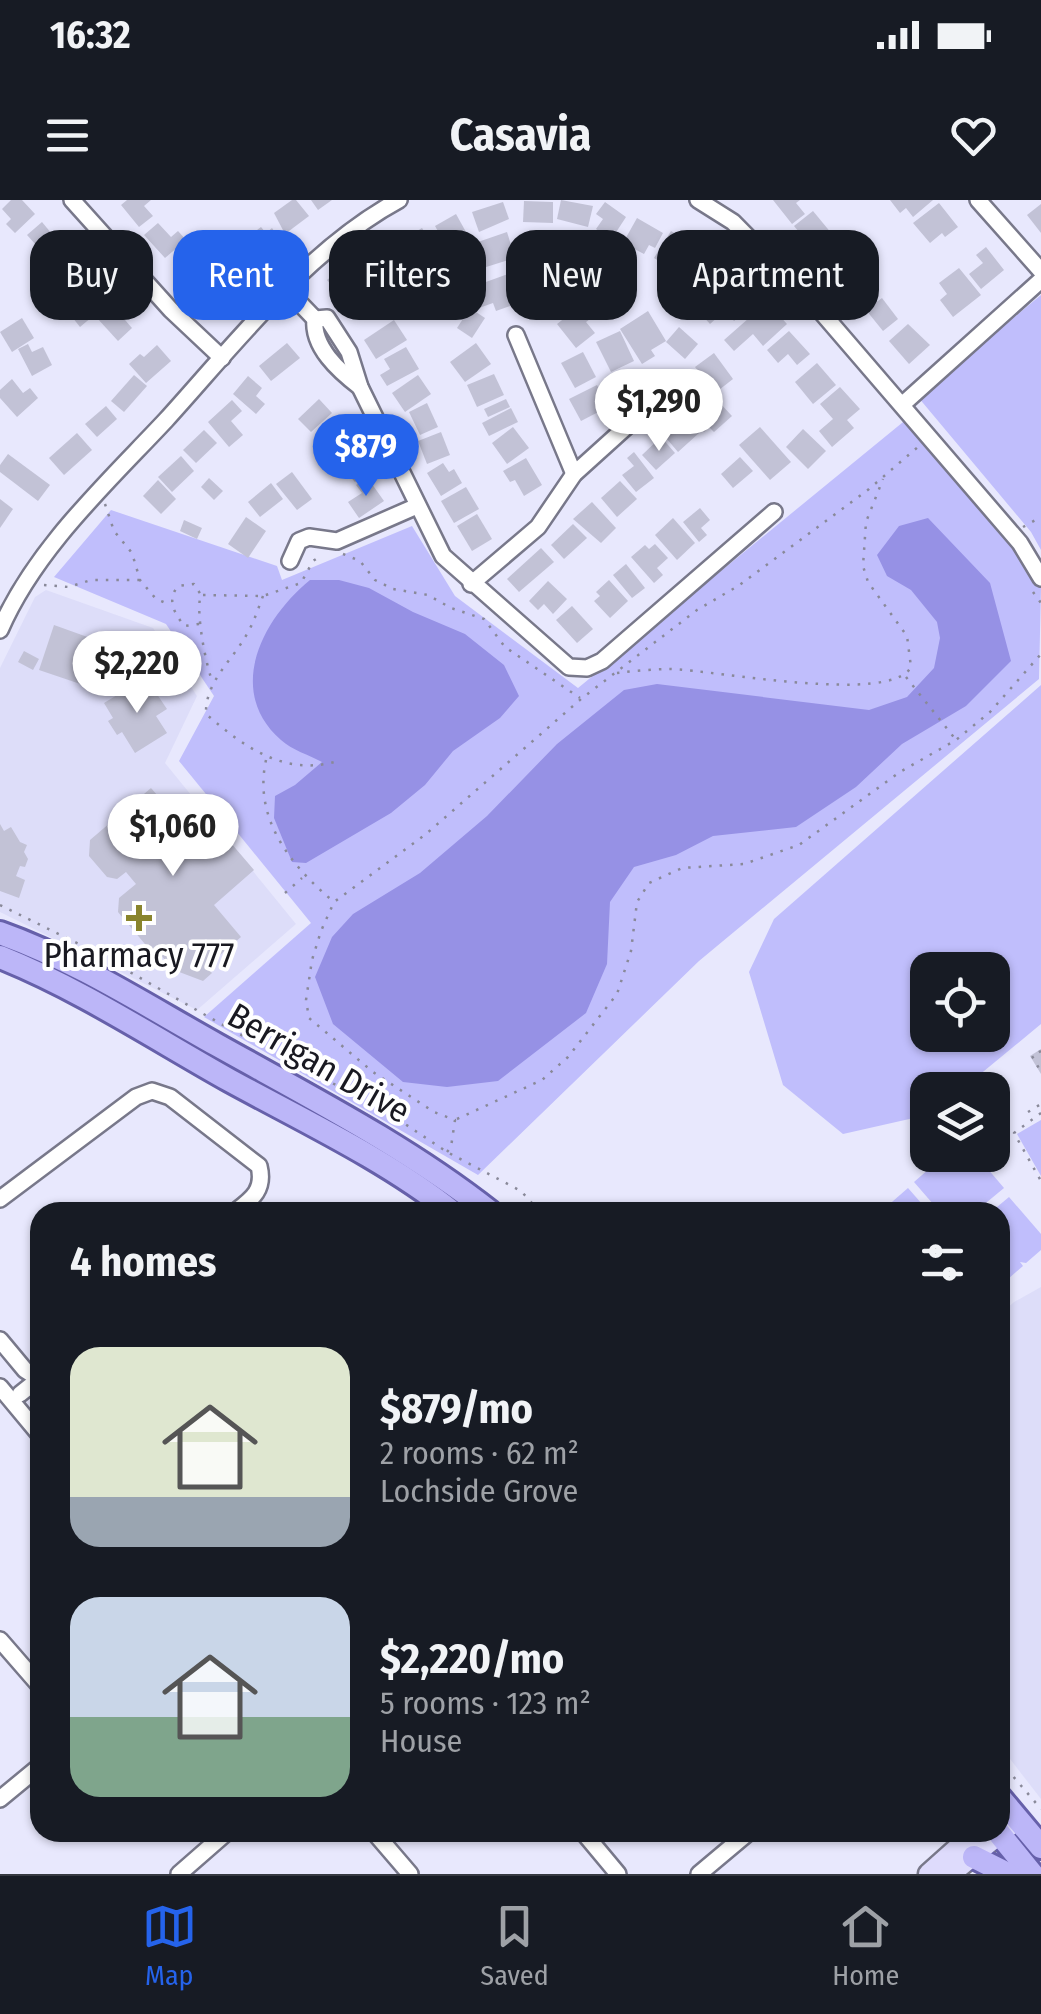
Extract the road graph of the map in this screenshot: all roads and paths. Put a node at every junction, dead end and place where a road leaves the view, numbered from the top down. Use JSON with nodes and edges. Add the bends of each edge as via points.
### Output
{"nodes":[{"id":1,"x":399,"y":200,"type":"edge"},
{"id":2,"x":698,"y":200,"type":"edge"},
{"id":3,"x":978,"y":200,"type":"edge"},
{"id":4,"x":80,"y":203,"type":"edge"},
{"id":5,"x":309,"y":269,"type":"edge"},
{"id":6,"x":1041,"y":271,"type":"edge"},
{"id":7,"x":1041,"y":280,"type":"edge"},
{"id":8,"x":309,"y":313,"type":"edge"},
{"id":9,"x":258,"y":320,"type":"edge"},
{"id":10,"x":516,"y":336,"type":"dead end"},
{"id":11,"x":222,"y":358,"type":"junction"},
{"id":12,"x":667,"y":390,"type":"dead end"},
{"id":13,"x":903,"y":404,"type":"junction"},
{"id":14,"x":921,"y":444,"type":"dead end"},
{"id":15,"x":574,"y":474,"type":"junction"},
{"id":16,"x":883,"y":478,"type":"junction"},
{"id":17,"x":104,"y":502,"type":"dead end"},
{"id":18,"x":417,"y":506,"type":"junction"},
{"id":19,"x":774,"y":512,"type":"dead end"},
{"id":20,"x":290,"y":560,"type":"dead end"},
{"id":21,"x":1041,"y":578,"type":"edge"},
{"id":22,"x":29,"y":579,"type":"junction"},
{"id":23,"x":140,"y":580,"type":"junction"},
{"id":24,"x":472,"y":584,"type":"junction"},
{"id":25,"x":202,"y":595,"type":"junction"},
{"id":26,"x":263,"y":596,"type":"junction"},
{"id":27,"x":172,"y":606,"type":"junction"},
{"id":28,"x":2,"y":622,"type":"edge"},
{"id":29,"x":199,"y":624,"type":"junction"},
{"id":30,"x":1041,"y":654,"type":"edge"},
{"id":31,"x":616,"y":672,"type":"junction"},
{"id":32,"x":905,"y":676,"type":"junction"},
{"id":33,"x":214,"y":684,"type":"junction"},
{"id":34,"x":581,"y":699,"type":"junction"},
{"id":35,"x":956,"y":740,"type":"junction"},
{"id":36,"x":266,"y":759,"type":"junction"},
{"id":37,"x":338,"y":762,"type":"dead end"},
{"id":38,"x":304,"y":876,"type":"junction"},
{"id":39,"x":285,"y":893,"type":"dead end"},
{"id":40,"x":334,"y":902,"type":"junction"},
{"id":41,"x":0,"y":906,"type":"edge"},
{"id":42,"x":0,"y":933,"type":"edge"},
{"id":43,"x":0,"y":957,"type":"edge"},
{"id":44,"x":178,"y":1011,"type":"junction"},
{"id":45,"x":160,"y":1042,"type":"junction"},
{"id":46,"x":1041,"y":1051,"type":"edge"},
{"id":47,"x":1041,"y":1072,"type":"edge"},
{"id":48,"x":1041,"y":1104,"type":"edge"},
{"id":49,"x":1028,"y":1112,"type":"dead end"},
{"id":50,"x":1041,"y":1113,"type":"edge"},
{"id":51,"x":456,"y":1120,"type":"junction"},
{"id":52,"x":447,"y":1152,"type":"junction"},
{"id":53,"x":1041,"y":1181,"type":"edge"},
{"id":54,"x":0,"y":1198,"type":"edge"},
{"id":55,"x":247,"y":1202,"type":"edge"},
{"id":56,"x":438,"y":1202,"type":"edge"},
{"id":57,"x":477,"y":1202,"type":"edge"},
{"id":58,"x":529,"y":1202,"type":"edge"},
{"id":59,"x":0,"y":1340,"type":"edge"},
{"id":60,"x":30,"y":1373,"type":"edge"},
{"id":61,"x":30,"y":1386,"type":"edge"},
{"id":62,"x":0,"y":1388,"type":"edge"},
{"id":63,"x":20,"y":1394,"type":"dead end"},
{"id":64,"x":30,"y":1423,"type":"edge"},
{"id":65,"x":0,"y":1640,"type":"edge"},
{"id":66,"x":30,"y":1674,"type":"edge"},
{"id":67,"x":1010,"y":1773,"type":"edge"},
{"id":68,"x":30,"y":1774,"type":"edge"},
{"id":69,"x":0,"y":1799,"type":"edge"},
{"id":70,"x":1041,"y":1809,"type":"edge"},
{"id":71,"x":1010,"y":1822,"type":"edge"},
{"id":72,"x":1010,"y":1829,"type":"edge"},
{"id":73,"x":216,"y":1842,"type":"edge"},
{"id":74,"x":383,"y":1842,"type":"edge"},
{"id":75,"x":591,"y":1842,"type":"edge"},
{"id":76,"x":737,"y":1842,"type":"edge"},
{"id":77,"x":965,"y":1842,"type":"edge"},
{"id":78,"x":985,"y":1842,"type":"edge"},
{"id":79,"x":1041,"y":1848,"type":"edge"},
{"id":80,"x":974,"y":1857,"type":"junction"},
{"id":81,"x":179,"y":1874,"type":"edge"},
{"id":82,"x":410,"y":1874,"type":"edge"},
{"id":83,"x":618,"y":1874,"type":"edge"},
{"id":84,"x":700,"y":1874,"type":"edge"},
{"id":85,"x":929,"y":1874,"type":"edge"},
{"id":86,"x":950,"y":1874,"type":"edge"},
{"id":87,"x":1008,"y":1874,"type":"edge"},
{"id":88,"x":1032,"y":1874,"type":"edge"}],
"edges":[{"from":1,"to":5,"type":"street"},
{"from":2,"to":13,"type":"street","via":[[733,222]]},
{"from":3,"to":6,"type":"street"},
{"from":4,"to":11,"type":"street","via":[[170,310]]},
{"from":7,"to":13,"type":"street"},
{"from":8,"to":18,"type":"street","via":[[320,343],[360,387]]},
{"from":9,"to":11,"type":"street"},
{"from":10,"to":15,"type":"street"},
{"from":11,"to":22,"type":"street"},
{"from":12,"to":15,"type":"street"},
{"from":13,"to":21,"type":"street","via":[[1020,543]]},
{"from":14,"to":16,"type":"path"},
{"from":15,"to":24,"type":"street","via":[[538,526]]},
{"from":16,"to":31,"type":"path"},
{"from":16,"to":32,"type":"path","via":[[866,522],[863,566],[907,636],[911,667]]},
{"from":17,"to":23,"type":"path"},
{"from":18,"to":20,"type":"street","via":[[337,541],[299,541]]},
{"from":18,"to":24,"type":"street","via":[[443,556]]},
{"from":19,"to":24,"type":"street","via":[[592,667],[569,667]]},
{"from":22,"to":23,"type":"path","via":[[56,587]]},
{"from":22,"to":28,"type":"street"},
{"from":23,"to":27,"type":"path"},
{"from":25,"to":26,"type":"path"},
{"from":25,"to":27,"type":"path","via":[[194,584],[184,584],[175,589]]},
{"from":25,"to":29,"type":"path"},
{"from":26,"to":33,"type":"path","via":[[250,630]]},
{"from":26,"to":34,"type":"path","via":[[300,583],[319,556],[336,551],[360,561],[393,590],[428,595],[484,620],[505,646]]},
{"from":27,"to":29,"type":"path","via":[[184,626]]},
{"from":29,"to":33,"type":"path"},
{"from":30,"to":35,"type":"path"},
{"from":31,"to":32,"type":"path","via":[[670,669],[818,685]]},
{"from":31,"to":34,"type":"path"},
{"from":32,"to":35,"type":"path"},
{"from":33,"to":36,"type":"path","via":[[206,714]]},
{"from":34,"to":40,"type":"path","via":[[426,834]]},
{"from":35,"to":51,"type":"path","via":[[798,845],[744,864],[704,864],[658,877],[636,902],[631,951],[617,994],[568,1057],[542,1080]]},
{"from":36,"to":37,"type":"path"},
{"from":36,"to":38,"type":"path","via":[[265,806]]},
{"from":38,"to":39,"type":"path"},
{"from":38,"to":40,"type":"path"},
{"from":40,"to":51,"type":"path","via":[[312,960],[309,1018],[372,1072]]},
{"from":41,"to":44,"type":"path"},
{"from":42,"to":44,"type":"main road","name":"Berrigan Drive"},
{"from":43,"to":45,"type":"main road","name":"Berrigan Drive"},
{"from":44,"to":45,"type":"main road"},
{"from":44,"to":52,"type":"path","via":[[387,1112]]},
{"from":44,"to":57,"type":"main road","name":"Berrigan Drive"},
{"from":45,"to":56,"type":"main road","name":"Berrigan Drive"},
{"from":46,"to":47,"type":"path","via":[[1032,1056]]},
{"from":48,"to":49,"type":"path"},
{"from":50,"to":53,"type":"path","via":[[1014,1133]]},
{"from":51,"to":52,"type":"path"},
{"from":52,"to":58,"type":"path","via":[[510,1184]]},
{"from":54,"to":55,"type":"street","via":[[152,1091],[170,1096],[259,1166],[259,1191]]},
{"from":59,"to":60,"type":"street"},
{"from":61,"to":63,"type":"street"},
{"from":62,"to":64,"type":"street"},
{"from":65,"to":66,"type":"street"},
{"from":67,"to":70,"type":"path"},
{"from":68,"to":69,"type":"street"},
{"from":71,"to":79,"type":"main road"},
{"from":72,"to":88,"type":"main road"},
{"from":73,"to":81,"type":"street"},
{"from":74,"to":82,"type":"street"},
{"from":75,"to":83,"type":"street"},
{"from":76,"to":84,"type":"street"},
{"from":77,"to":85,"type":"street"},
{"from":78,"to":80,"type":"street"},
{"from":80,"to":86,"type":"street"},
{"from":80,"to":87,"type":"main road"}]}
